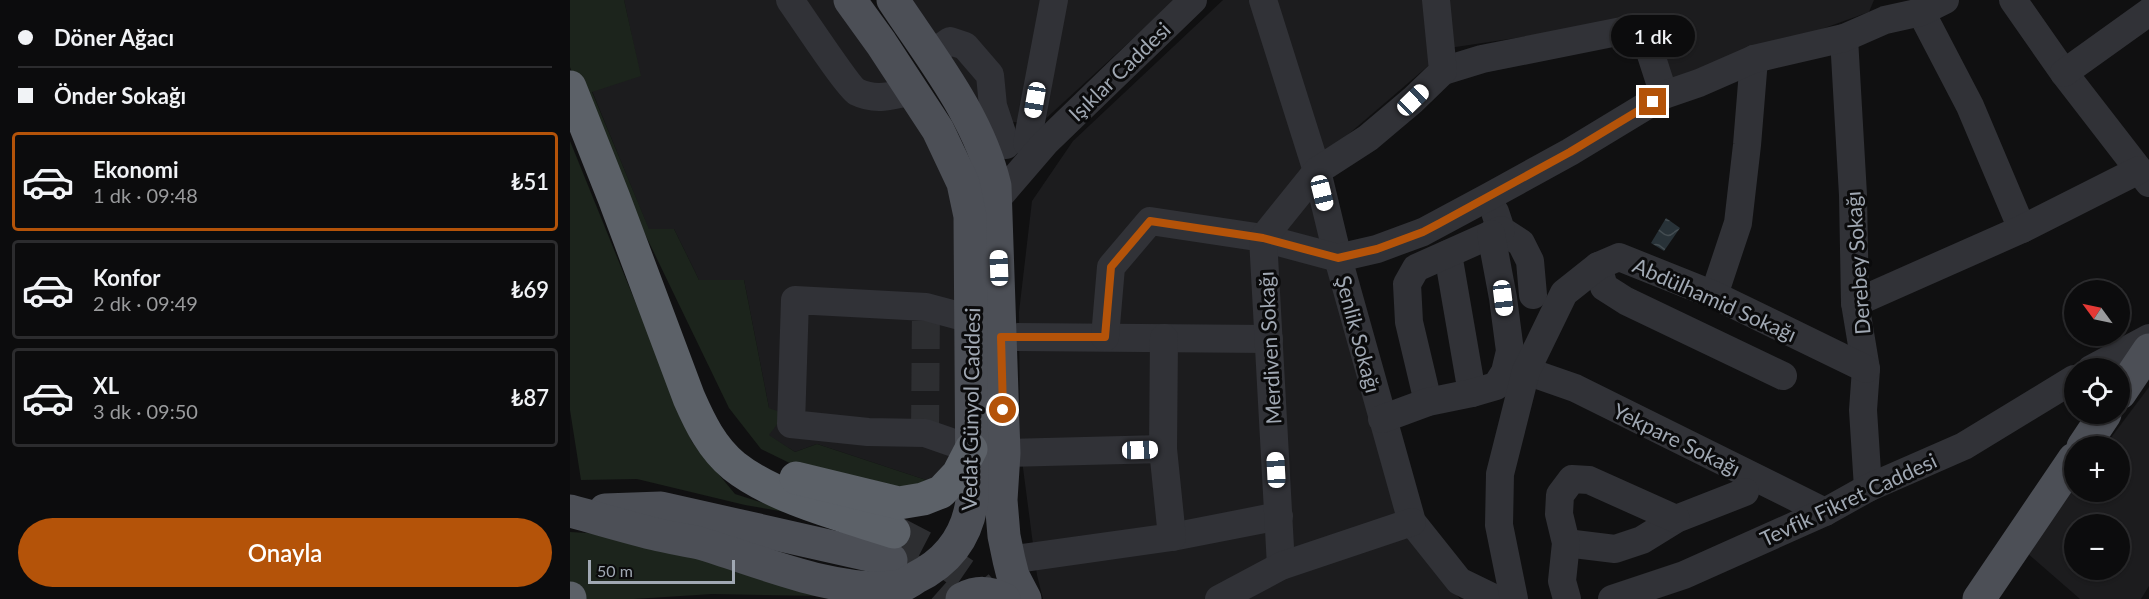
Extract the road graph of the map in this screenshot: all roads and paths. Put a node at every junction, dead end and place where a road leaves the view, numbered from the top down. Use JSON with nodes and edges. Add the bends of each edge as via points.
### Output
{"nodes":[{"id":1,"x":790,"y":0,"type":"edge"},
{"id":2,"x":850,"y":0,"type":"edge"},
{"id":3,"x":893,"y":0,"type":"edge"},
{"id":4,"x":1054,"y":0,"type":"edge"},
{"id":5,"x":1193,"y":0,"type":"edge"},
{"id":6,"x":1263,"y":0,"type":"edge"},
{"id":7,"x":1436,"y":0,"type":"edge"},
{"id":8,"x":2013,"y":0,"type":"edge"},
{"id":9,"x":1933,"y":6,"type":"edge"},
{"id":10,"x":1888,"y":10,"type":"edge"},
{"id":11,"x":2149,"y":12,"type":"edge"},
{"id":12,"x":1844,"y":38,"type":"junction"},
{"id":13,"x":1754,"y":59,"type":"junction"},
{"id":14,"x":1443,"y":71,"type":"junction"},
{"id":15,"x":2064,"y":73,"type":"junction"},
{"id":16,"x":570,"y":87,"type":"edge"},
{"id":17,"x":912,"y":91,"type":"junction"},
{"id":18,"x":1664,"y":95,"type":"junction"},
{"id":19,"x":1015,"y":145,"type":"junction"},
{"id":20,"x":1317,"y":171,"type":"junction"},
{"id":21,"x":2144,"y":176,"type":"edge"},
{"id":22,"x":1490,"y":196,"type":"junction"},
{"id":23,"x":614,"y":198,"type":"junction"},
{"id":24,"x":996,"y":200,"type":"junction"},
{"id":25,"x":2022,"y":229,"type":"junction"},
{"id":26,"x":1496,"y":232,"type":"junction"},
{"id":27,"x":1263,"y":238,"type":"junction"},
{"id":28,"x":1448,"y":254,"type":"junction"},
{"id":29,"x":1338,"y":258,"type":"junction"},
{"id":30,"x":1598,"y":266,"type":"junction"},
{"id":31,"x":1533,"y":295,"type":"dead end"},
{"id":32,"x":1714,"y":295,"type":"junction"},
{"id":33,"x":1855,"y":303,"type":"junction"},
{"id":34,"x":971,"y":319,"type":"junction"},
{"id":35,"x":1001,"y":337,"type":"junction"},
{"id":36,"x":1105,"y":337,"type":"junction"},
{"id":37,"x":1164,"y":338,"type":"junction"},
{"id":38,"x":2149,"y":338,"type":"edge"},
{"id":39,"x":1269,"y":339,"type":"junction"},
{"id":40,"x":2149,"y":350,"type":"edge"},
{"id":41,"x":2112,"y":358,"type":"edge"},
{"id":42,"x":1866,"y":369,"type":"junction"},
{"id":43,"x":1526,"y":371,"type":"junction"},
{"id":44,"x":1783,"y":375,"type":"dead end"},
{"id":45,"x":2130,"y":378,"type":"edge"},
{"id":46,"x":2064,"y":385,"type":"edge"},
{"id":47,"x":1472,"y":393,"type":"junction"},
{"id":48,"x":1428,"y":402,"type":"junction"},
{"id":49,"x":1382,"y":419,"type":"junction"},
{"id":50,"x":971,"y":449,"type":"junction"},
{"id":51,"x":1163,"y":449,"type":"junction"},
{"id":52,"x":1004,"y":453,"type":"junction"},
{"id":53,"x":2064,"y":474,"type":"edge"},
{"id":54,"x":1868,"y":488,"type":"junction"},
{"id":55,"x":1745,"y":492,"type":"dead end"},
{"id":56,"x":1001,"y":500,"type":"junction"},
{"id":57,"x":570,"y":511,"type":"edge"},
{"id":58,"x":1825,"y":512,"type":"junction"},
{"id":59,"x":1279,"y":516,"type":"junction"},
{"id":60,"x":1676,"y":519,"type":"junction"},
{"id":61,"x":1412,"y":522,"type":"junction"},
{"id":62,"x":1172,"y":537,"type":"junction"},
{"id":63,"x":1566,"y":543,"type":"junction"},
{"id":64,"x":893,"y":546,"type":"joint"},
{"id":65,"x":1009,"y":560,"type":"junction"},
{"id":66,"x":1281,"y":566,"type":"junction"},
{"id":67,"x":926,"y":599,"type":"edge"},
{"id":68,"x":962,"y":599,"type":"edge"},
{"id":69,"x":1004,"y":599,"type":"edge"},
{"id":70,"x":1025,"y":599,"type":"edge"},
{"id":71,"x":1220,"y":599,"type":"edge"},
{"id":72,"x":1496,"y":599,"type":"edge"},
{"id":73,"x":1514,"y":599,"type":"edge"},
{"id":74,"x":1567,"y":599,"type":"edge"},
{"id":75,"x":1612,"y":599,"type":"edge"},
{"id":76,"x":1979,"y":599,"type":"edge"}],
"edges":[{"from":1,"to":17,"type":"street","via":[[854,91],[873,97]]},
{"from":2,"to":17,"type":"main road","name":"Vedat Günyol Caddesi"},
{"from":3,"to":19,"type":"main road","name":"Vedat Günyol Caddesi","via":[[961,103]]},
{"from":4,"to":19,"type":"street"},
{"from":5,"to":19,"type":"street","name":"Işıklar Caddesi"},
{"from":6,"to":20,"type":"street","name":"Şenlik Sokağı"},
{"from":7,"to":14,"type":"street"},
{"from":8,"to":15,"type":"street"},
{"from":9,"to":10,"type":"street"},
{"from":9,"to":25,"type":"street"},
{"from":10,"to":12,"type":"street"},
{"from":11,"to":15,"type":"street"},
{"from":12,"to":13,"type":"street"},
{"from":12,"to":33,"type":"street","name":"Derebey Sokağı"},
{"from":13,"to":18,"type":"street"},
{"from":13,"to":32,"type":"street","via":[[1738,223]]},
{"from":14,"to":18,"type":"street","via":[[1482,59],[1642,27]]},
{"from":14,"to":20,"type":"street","via":[[1368,138]]},
{"from":15,"to":21,"type":"street"},
{"from":16,"to":23,"type":"highway"},
{"from":17,"to":34,"type":"main road","name":"Vedat Günyol Caddesi","via":[[938,130],[963,183],[970,216]]},
{"from":18,"to":22,"type":"street"},
{"from":19,"to":24,"type":"street","name":"Işıklar Caddesi"},
{"from":19,"to":24,"type":"main road","name":"Vedat Günyol Caddesi","via":[[991,172]]},
{"from":20,"to":27,"type":"street"},
{"from":20,"to":29,"type":"street","name":"Şenlik Sokağı"},
{"from":21,"to":25,"type":"street"},
{"from":22,"to":26,"type":"street"},
{"from":22,"to":29,"type":"street","via":[[1423,232]]},
{"from":23,"to":50,"type":"highway","via":[[699,377],[733,439],[746,452],[803,481],[899,503],[923,500],[941,492],[958,474]]},
{"from":23,"to":64,"type":"highway","via":[[688,398],[716,447],[733,465],[757,481],[839,514]]},
{"from":24,"to":35,"type":"main road","name":"Vedat Günyol Caddesi"},
{"from":25,"to":33,"type":"street"},
{"from":26,"to":28,"type":"street"},
{"from":26,"to":31,"type":"street","via":[[1521,243],[1530,261]]},
{"from":26,"to":47,"type":"street","via":[[1510,351],[1505,372],[1496,386]]},
{"from":27,"to":29,"type":"street"},
{"from":27,"to":36,"type":"street","via":[[1150,221],[1111,267]]},
{"from":27,"to":39,"type":"street","name":"Merdiven Sokağı"},
{"from":28,"to":47,"type":"street"},
{"from":28,"to":48,"type":"street","via":[[1416,268],[1407,284],[1409,322]]},
{"from":29,"to":49,"type":"street","name":"Şenlik Sokağı"},
{"from":30,"to":32,"type":"street","name":"Abdülhamid Sokağı","via":[[1619,257]]},
{"from":30,"to":43,"type":"street","name":"Abdülhamid Sokağı","via":[[1564,293]]},
{"from":30,"to":44,"type":"street","via":[[1604,287],[1626,301]]},
{"from":32,"to":42,"type":"street","name":"Abdülhamid Sokağı"},
{"from":33,"to":42,"type":"street","name":"Derebey Sokağı"},
{"from":34,"to":50,"type":"main road","name":"Vedat Günyol Caddesi"},
{"from":34,"to":50,"type":"street","via":[[926,307],[795,300],[791,424],[925,433]]},
{"from":35,"to":36,"type":"street"},
{"from":35,"to":52,"type":"main road","name":"Vedat Günyol Caddesi"},
{"from":36,"to":37,"type":"street"},
{"from":37,"to":39,"type":"street"},
{"from":37,"to":51,"type":"street"},
{"from":38,"to":41,"type":"street"},
{"from":39,"to":59,"type":"street","name":"Merdiven Sokağı"},
{"from":40,"to":45,"type":"main road"},
{"from":42,"to":54,"type":"street","name":"Derebey Sokağı","via":[[1863,410]]},
{"from":43,"to":58,"type":"street","name":"Yekpare Sokağı","via":[[1575,388]]},
{"from":43,"to":73,"type":"street","name":"Abdülhamid Sokağı","via":[[1500,474],[1499,525]]},
{"from":46,"to":54,"type":"street","name":"Tevfik Fikret Caddesi","via":[[1964,446]]},
{"from":47,"to":48,"type":"street"},
{"from":48,"to":49,"type":"street"},
{"from":49,"to":61,"type":"street","name":"Şenlik Sokağı"},
{"from":50,"to":57,"type":"main road","name":"Vedat Günyol Caddesi","via":[[972,501],[960,539],[946,558],[928,572],[897,587],[857,588]]},
{"from":51,"to":52,"type":"street"},
{"from":51,"to":62,"type":"street"},
{"from":52,"to":56,"type":"main road","name":"Vedat Günyol Caddesi"},
{"from":53,"to":76,"type":"main road"},
{"from":54,"to":58,"type":"street","name":"Tevfik Fikret Caddesi"},
{"from":55,"to":60,"type":"street"},
{"from":56,"to":65,"type":"main road","name":"Vedat Günyol Caddesi"},
{"from":56,"to":67,"type":"main road","via":[[989,534],[977,552],[962,571]]},
{"from":57,"to":64,"type":"main road","via":[[661,508]]},
{"from":58,"to":75,"type":"street","name":"Tevfik Fikret Caddesi","via":[[1684,575]]},
{"from":59,"to":62,"type":"street"},
{"from":59,"to":66,"type":"street","name":"Merdiven Sokağı"},
{"from":60,"to":63,"type":"street","via":[[1642,540],[1615,549]]},
{"from":60,"to":63,"type":"street","via":[[1589,480],[1572,479],[1560,495],[1559,514]]},
{"from":61,"to":66,"type":"street"},
{"from":61,"to":72,"type":"street","name":"Şenlik Sokağı","via":[[1459,581]]},
{"from":62,"to":65,"type":"street"},
{"from":63,"to":74,"type":"street","via":[[1562,581]]},
{"from":65,"to":70,"type":"main road","name":"Vedat Günyol Caddesi"},
{"from":66,"to":71,"type":"street"},
{"from":68,"to":69,"type":"main road","via":[[988,592]]}]}
